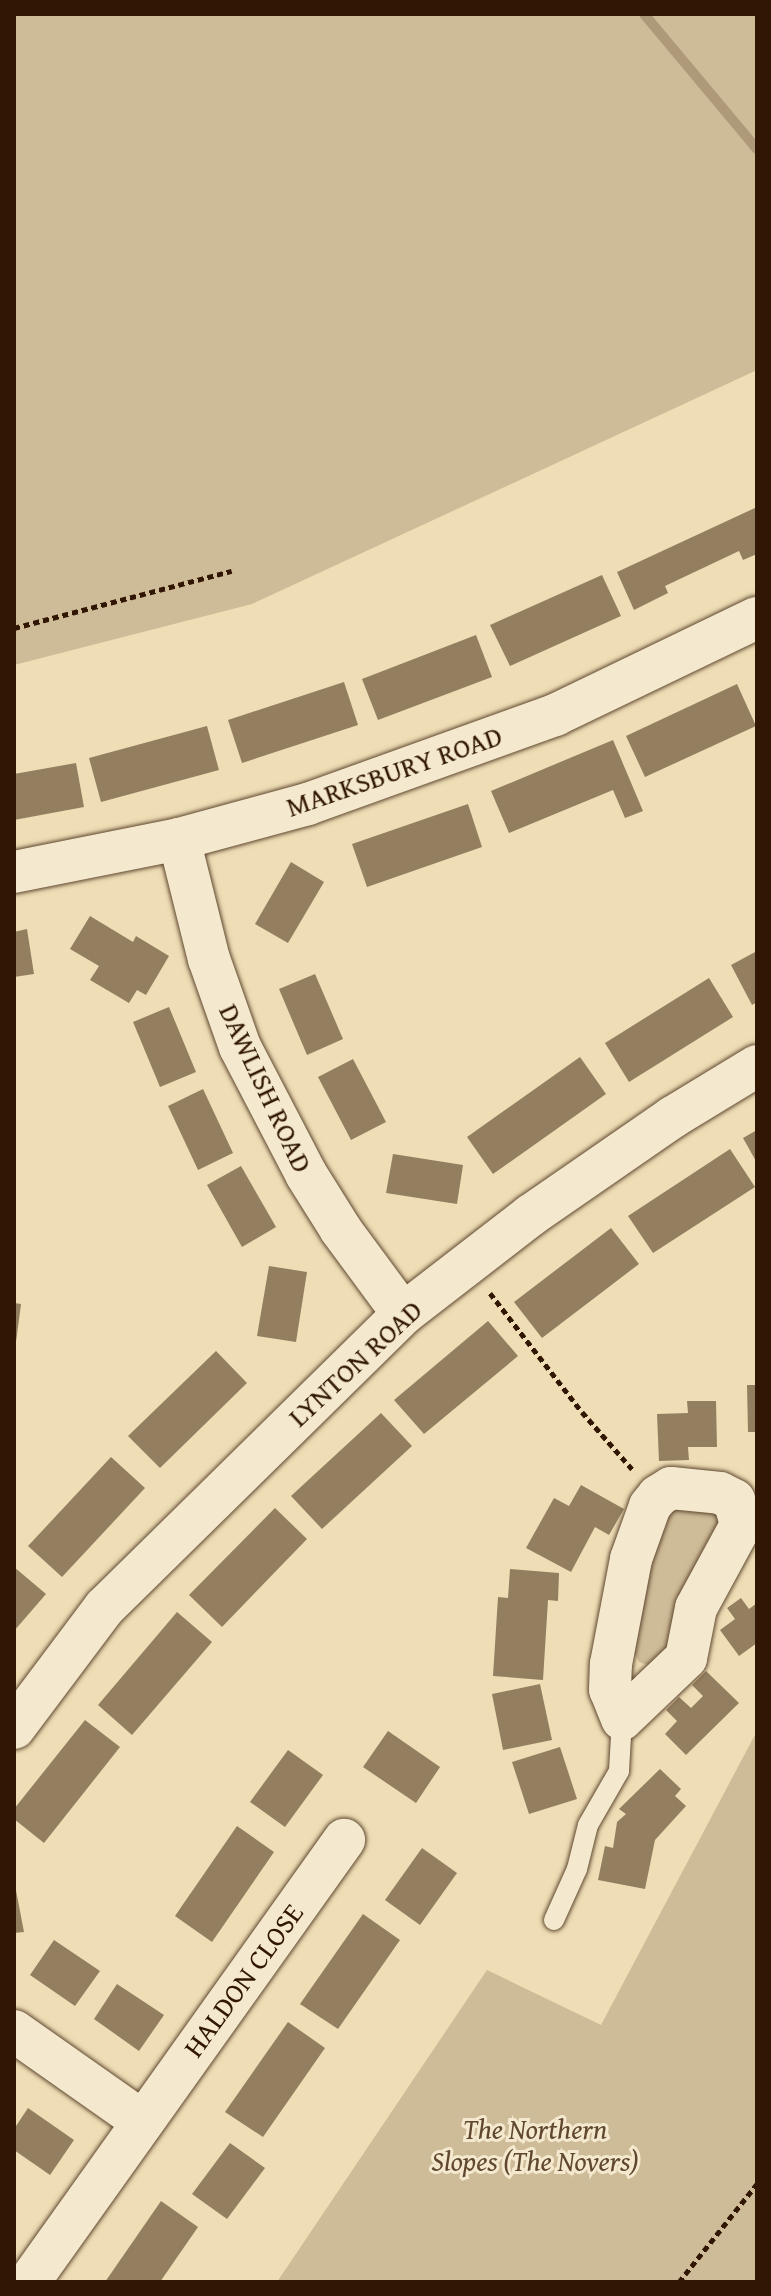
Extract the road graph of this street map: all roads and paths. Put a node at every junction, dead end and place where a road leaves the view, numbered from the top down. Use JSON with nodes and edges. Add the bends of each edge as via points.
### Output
{"nodes":[{"id":1,"x":232,"y":571,"type":"dead end"},
{"id":2,"x":757,"y":618,"type":"edge"},
{"id":3,"x":14,"y":628,"type":"edge"},
{"id":4,"x":179,"y":839,"type":"junction"},
{"id":5,"x":14,"y":872,"type":"edge"},
{"id":6,"x":757,"y":1066,"type":"edge"},
{"id":7,"x":468,"y":1263,"type":"junction"},
{"id":8,"x":403,"y":1314,"type":"junction"},
{"id":9,"x":617,"y":1453,"type":"dead end"},
{"id":10,"x":745,"y":1493,"type":"edge"},
{"id":11,"x":622,"y":1719,"type":"junction"},
{"id":12,"x":14,"y":1728,"type":"edge"},
{"id":13,"x":344,"y":1840,"type":"dead end"},
{"id":14,"x":554,"y":1920,"type":"dead end"},
{"id":15,"x":14,"y":2031,"type":"edge"},
{"id":16,"x":142,"y":2121,"type":"junction"},
{"id":17,"x":757,"y":2184,"type":"edge"},
{"id":18,"x":29,"y":2282,"type":"edge"},
{"id":19,"x":679,"y":2282,"type":"edge"}],
"edges":[{"from":1,"to":3,"type":"path"},
{"from":2,"to":4,"type":"street","name":"MARKSBURY ROAD","via":[[555,715],[308,804]]},
{"from":4,"to":5,"type":"street","name":"MARKSBURY ROAD"},
{"from":4,"to":8,"type":"street","name":"DAWLISH ROAD","via":[[209,959],[240,1047],[306,1174]]},
{"from":6,"to":7,"type":"street","name":"LYNTON ROAD","via":[[673,1117]]},
{"from":7,"to":8,"type":"street","name":"LYNTON ROAD"},
{"from":7,"to":9,"type":"path"},
{"from":8,"to":12,"type":"street","name":"LYNTON ROAD","via":[[105,1607]]},
{"from":10,"to":11,"type":"street","via":[[741,1525],[696,1608],[686,1658]]},
{"from":10,"to":11,"type":"street","via":[[671,1488],[650,1506],[631,1559],[611,1664],[610,1690]]},
{"from":11,"to":14,"type":"lane","via":[[619,1771],[588,1825],[577,1869]]},
{"from":13,"to":16,"type":"street","name":"HALDON CLOSE"},
{"from":15,"to":16,"type":"street"},
{"from":16,"to":18,"type":"street","name":"HALDON CLOSE"},
{"from":17,"to":19,"type":"path"}]}
